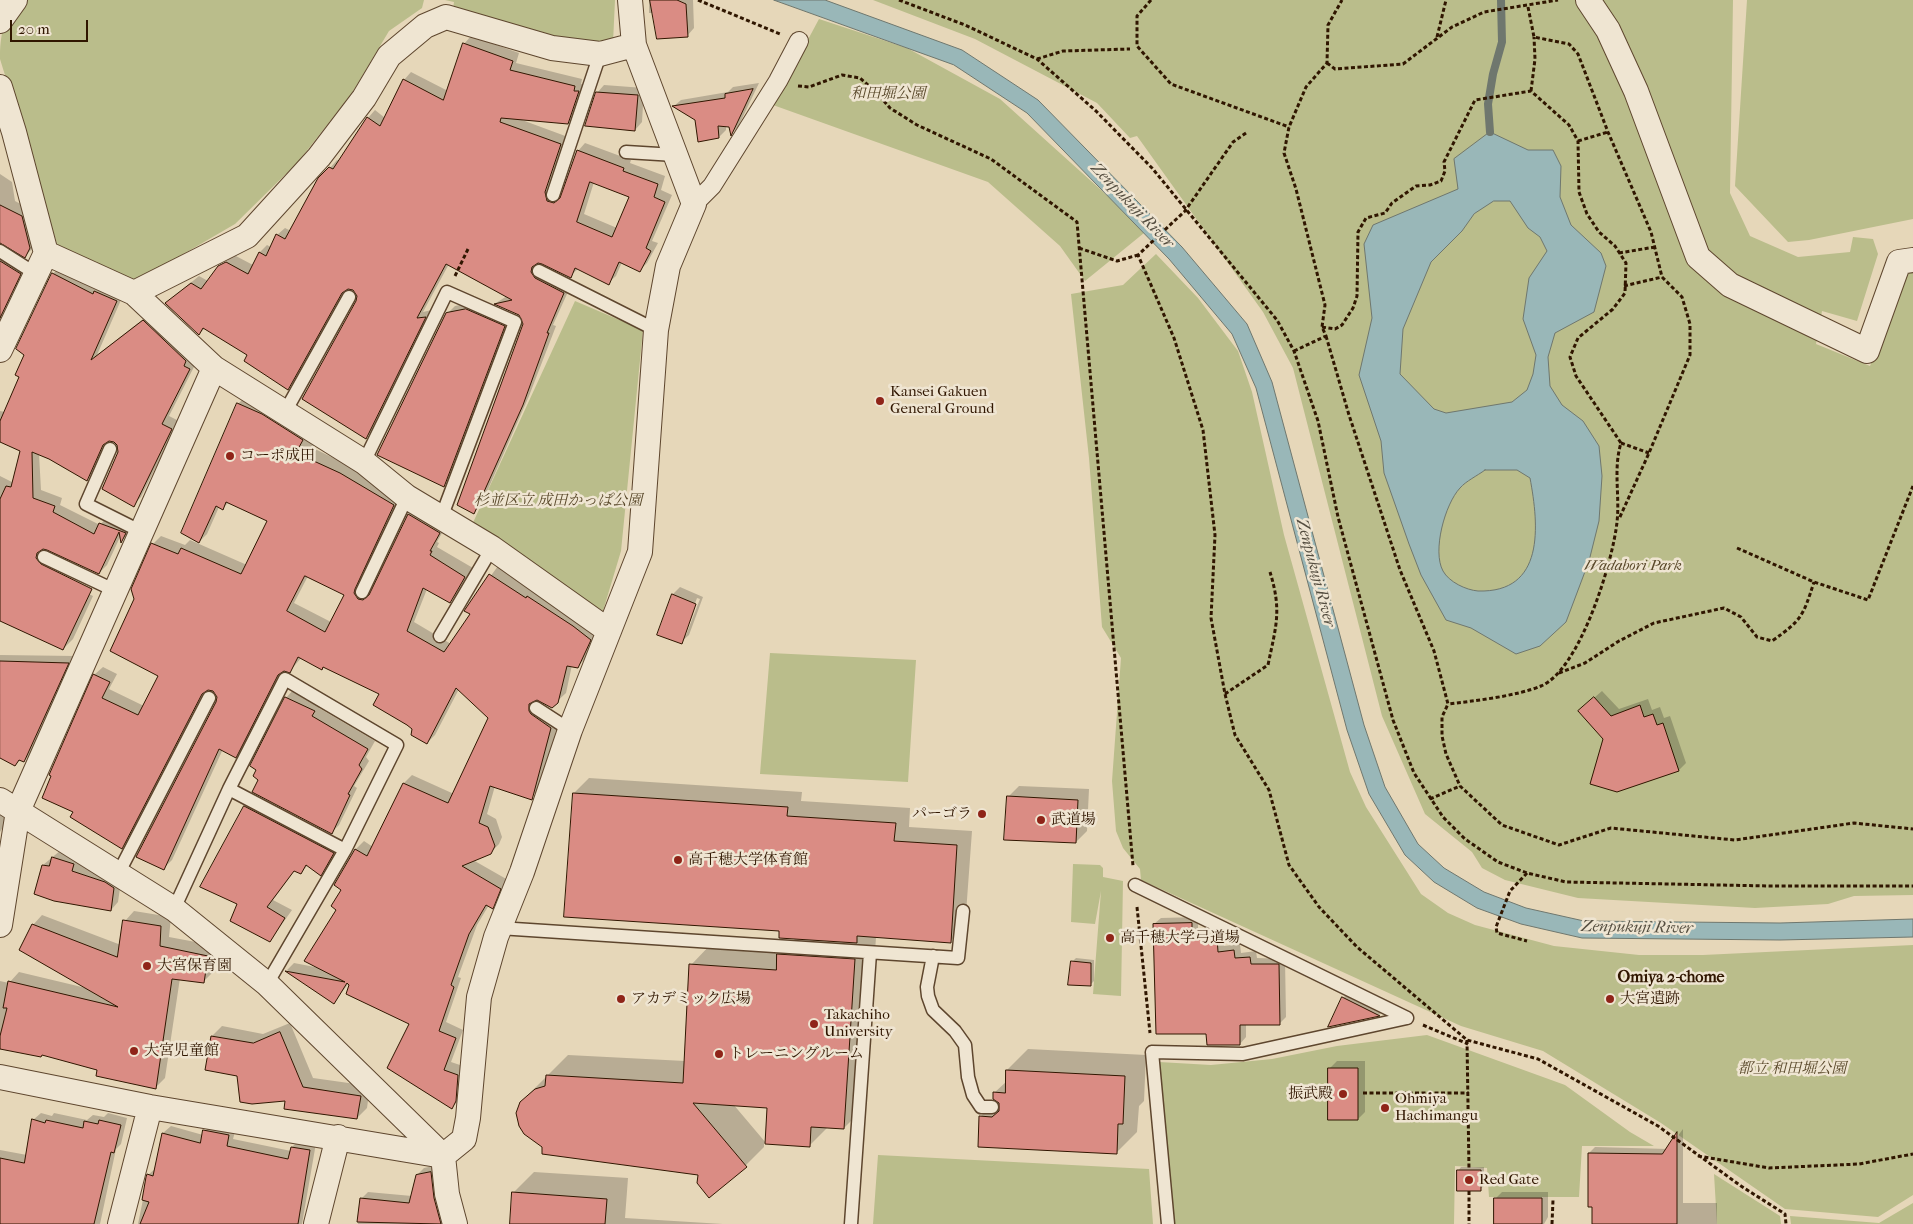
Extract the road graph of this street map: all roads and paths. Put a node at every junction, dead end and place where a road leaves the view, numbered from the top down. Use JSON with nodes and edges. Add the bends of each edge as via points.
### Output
{"nodes":[{"id":1,"x":15,"y":0,"type":"edge"},
{"id":2,"x":630,"y":0,"type":"edge"},
{"id":3,"x":698,"y":0,"type":"edge"},
{"id":4,"x":899,"y":0,"type":"edge"},
{"id":5,"x":1151,"y":0,"type":"edge"},
{"id":6,"x":1342,"y":0,"type":"edge"},
{"id":7,"x":1446,"y":0,"type":"edge"},
{"id":8,"x":1558,"y":0,"type":"edge"},
{"id":9,"x":1588,"y":0,"type":"edge"},
{"id":10,"x":1528,"y":7,"type":"junction"},
{"id":11,"x":0,"y":21,"type":"edge"},
{"id":12,"x":1437,"y":37,"type":"junction"},
{"id":13,"x":1534,"y":37,"type":"junction"},
{"id":14,"x":799,"y":41,"type":"joint"},
{"id":15,"x":634,"y":46,"type":"junction"},
{"id":16,"x":1130,"y":49,"type":"dead end"},
{"id":17,"x":600,"y":54,"type":"junction"},
{"id":18,"x":1037,"y":59,"type":"junction"},
{"id":19,"x":1327,"y":62,"type":"junction"},
{"id":20,"x":778,"y":81,"type":"junction"},
{"id":21,"x":0,"y":88,"type":"edge"},
{"id":22,"x":1531,"y":91,"type":"junction"},
{"id":23,"x":1289,"y":127,"type":"junction"},
{"id":24,"x":1608,"y":132,"type":"junction"},
{"id":25,"x":1246,"y":133,"type":"dead end"},
{"id":26,"x":1578,"y":141,"type":"junction"},
{"id":27,"x":626,"y":152,"type":"dead end"},
{"id":28,"x":675,"y":155,"type":"junction"},
{"id":29,"x":553,"y":195,"type":"dead end"},
{"id":30,"x":694,"y":204,"type":"junction"},
{"id":31,"x":1185,"y":211,"type":"junction"},
{"id":32,"x":1655,"y":247,"type":"junction"},
{"id":33,"x":1079,"y":248,"type":"junction"},
{"id":34,"x":468,"y":249,"type":"dead end"},
{"id":35,"x":0,"y":251,"type":"edge"},
{"id":36,"x":1620,"y":253,"type":"junction"},
{"id":37,"x":1138,"y":255,"type":"junction"},
{"id":38,"x":1913,"y":260,"type":"edge"},
{"id":39,"x":41,"y":264,"type":"junction"},
{"id":40,"x":539,"y":271,"type":"dead end"},
{"id":41,"x":1662,"y":277,"type":"junction"},
{"id":42,"x":1624,"y":286,"type":"junction"},
{"id":43,"x":134,"y":292,"type":"junction"},
{"id":44,"x":447,"y":292,"type":"junction"},
{"id":45,"x":349,"y":297,"type":"dead end"},
{"id":46,"x":1322,"y":327,"type":"junction"},
{"id":47,"x":656,"y":330,"type":"junction"},
{"id":48,"x":1326,"y":336,"type":"junction"},
{"id":49,"x":0,"y":350,"type":"edge"},
{"id":50,"x":1294,"y":351,"type":"junction"},
{"id":51,"x":214,"y":368,"type":"junction"},
{"id":52,"x":285,"y":412,"type":"junction"},
{"id":53,"x":1621,"y":443,"type":"junction"},
{"id":54,"x":110,"y":449,"type":"dead end"},
{"id":55,"x":1649,"y":453,"type":"junction"},
{"id":56,"x":364,"y":462,"type":"junction"},
{"id":57,"x":1913,"y":486,"type":"edge"},
{"id":58,"x":407,"y":497,"type":"junction"},
{"id":59,"x":441,"y":518,"type":"junction"},
{"id":60,"x":1617,"y":522,"type":"junction"},
{"id":61,"x":142,"y":532,"type":"junction"},
{"id":62,"x":492,"y":548,"type":"junction"},
{"id":63,"x":1737,"y":548,"type":"dead end"},
{"id":64,"x":44,"y":557,"type":"dead end"},
{"id":65,"x":1270,"y":572,"type":"dead end"},
{"id":66,"x":1814,"y":582,"type":"junction"},
{"id":67,"x":116,"y":591,"type":"junction"},
{"id":68,"x":362,"y":592,"type":"dead end"},
{"id":69,"x":609,"y":631,"type":"junction"},
{"id":70,"x":440,"y":636,"type":"dead end"},
{"id":71,"x":1557,"y":674,"type":"junction"},
{"id":72,"x":1225,"y":694,"type":"junction"},
{"id":73,"x":209,"y":698,"type":"dead end"},
{"id":74,"x":1448,"y":704,"type":"junction"},
{"id":75,"x":536,"y":708,"type":"dead end"},
{"id":76,"x":570,"y":730,"type":"junction"},
{"id":77,"x":1460,"y":786,"type":"junction"},
{"id":78,"x":229,"y":789,"type":"junction"},
{"id":79,"x":1430,"y":799,"type":"junction"},
{"id":80,"x":9,"y":806,"type":"edge"},
{"id":81,"x":1913,"y":828,"type":"edge"},
{"id":82,"x":344,"y":850,"type":"junction"},
{"id":83,"x":1527,"y":873,"type":"junction"},
{"id":84,"x":118,"y":874,"type":"junction"},
{"id":85,"x":1135,"y":885,"type":"junction"},
{"id":86,"x":1913,"y":886,"type":"edge"},
{"id":87,"x":174,"y":909,"type":"junction"},
{"id":88,"x":963,"y":911,"type":"dead end"},
{"id":89,"x":0,"y":925,"type":"edge"},
{"id":90,"x":499,"y":928,"type":"junction"},
{"id":91,"x":1527,"y":941,"type":"dead end"},
{"id":92,"x":870,"y":952,"type":"junction"},
{"id":93,"x":933,"y":956,"type":"junction"},
{"id":94,"x":267,"y":984,"type":"junction"},
{"id":95,"x":1407,"y":1018,"type":"junction"},
{"id":96,"x":1468,"y":1042,"type":"junction"},
{"id":97,"x":1152,"y":1052,"type":"junction"},
{"id":98,"x":0,"y":1077,"type":"edge"},
{"id":99,"x":1363,"y":1093,"type":"dead end"},
{"id":100,"x":1469,"y":1093,"type":"junction"},
{"id":101,"x":992,"y":1106,"type":"dead end"},
{"id":102,"x":150,"y":1107,"type":"junction"},
{"id":103,"x":338,"y":1137,"type":"junction"},
{"id":104,"x":1913,"y":1154,"type":"edge"},
{"id":105,"x":1695,"y":1155,"type":"junction"},
{"id":106,"x":443,"y":1156,"type":"junction"},
{"id":107,"x":1469,"y":1170,"type":"dead end"},
{"id":108,"x":1469,"y":1191,"type":"dead end"},
{"id":109,"x":1553,"y":1200,"type":"dead end"},
{"id":110,"x":120,"y":1224,"type":"edge"},
{"id":111,"x":316,"y":1224,"type":"edge"},
{"id":112,"x":455,"y":1224,"type":"edge"},
{"id":113,"x":852,"y":1224,"type":"edge"},
{"id":114,"x":1168,"y":1224,"type":"edge"},
{"id":115,"x":1469,"y":1224,"type":"edge"},
{"id":116,"x":1552,"y":1224,"type":"edge"},
{"id":117,"x":1786,"y":1224,"type":"edge"}],
"edges":[{"from":1,"to":11,"type":"street"},
{"from":2,"to":15,"type":"street"},
{"from":3,"to":14,"type":"path"},
{"from":4,"to":18,"type":"path","via":[[965,25]]},
{"from":5,"to":23,"type":"path","via":[[1137,16],[1137,46],[1171,84]]},
{"from":6,"to":19,"type":"path","via":[[1328,25]]},
{"from":7,"to":12,"type":"path"},
{"from":8,"to":10,"type":"path"},
{"from":9,"to":38,"type":"street","via":[[1608,30],[1636,91],[1698,257],[1730,285],[1867,351],[1899,262]]},
{"from":10,"to":12,"type":"path","via":[[1484,12]]},
{"from":10,"to":13,"type":"path"},
{"from":12,"to":19,"type":"path","via":[[1403,64],[1335,69]]},
{"from":13,"to":22,"type":"path"},
{"from":13,"to":24,"type":"path","via":[[1569,44],[1578,54]]},
{"from":14,"to":20,"type":"street"},
{"from":15,"to":17,"type":"street"},
{"from":15,"to":28,"type":"street"},
{"from":16,"to":18,"type":"path","via":[[1063,52]]},
{"from":17,"to":29,"type":"lane"},
{"from":17,"to":43,"type":"street","via":[[552,48],[446,17],[425,26],[389,56],[364,98],[320,157],[247,236]]},
{"from":18,"to":31,"type":"path","via":[[1096,111],[1138,154]]},
{"from":19,"to":23,"type":"path","via":[[1306,87]]},
{"from":20,"to":30,"type":"street","via":[[712,186]]},
{"from":20,"to":33,"type":"path","via":[[809,87],[842,75],[860,78],[890,108],[917,125],[991,158],[1077,222]]},
{"from":21,"to":39,"type":"street","via":[[14,132]]},
{"from":22,"to":26,"type":"path","via":[[1569,125]]},
{"from":22,"to":46,"type":"path","via":[[1475,100],[1444,162],[1446,171],[1441,181],[1416,186],[1392,203],[1385,213],[1366,218],[1358,232],[1357,296],[1353,308],[1342,325],[1335,329]]},
{"from":23,"to":46,"type":"path","via":[[1284,153],[1325,305]]},
{"from":24,"to":26,"type":"path"},
{"from":24,"to":32,"type":"path"},
{"from":25,"to":31,"type":"path","via":[[1234,142]]},
{"from":26,"to":36,"type":"path","via":[[1579,192],[1587,214]]},
{"from":27,"to":28,"type":"lane"},
{"from":28,"to":30,"type":"street"},
{"from":30,"to":47,"type":"street","via":[[668,266]]},
{"from":31,"to":37,"type":"path"},
{"from":31,"to":50,"type":"path","via":[[1277,320]]},
{"from":32,"to":36,"type":"path"},
{"from":32,"to":41,"type":"path"},
{"from":33,"to":37,"type":"path","via":[[1117,260]]},
{"from":33,"to":85,"type":"path"},
{"from":34,"to":44,"type":"path"},
{"from":35,"to":39,"type":"lane"},
{"from":36,"to":42,"type":"path","via":[[1626,263]]},
{"from":37,"to":72,"type":"path","via":[[1174,338],[1203,430],[1215,535],[1211,618]]},
{"from":39,"to":43,"type":"street"},
{"from":39,"to":49,"type":"street"},
{"from":40,"to":47,"type":"lane"},
{"from":41,"to":42,"type":"path"},
{"from":41,"to":55,"type":"path","via":[[1682,297],[1690,324],[1690,355]]},
{"from":42,"to":53,"type":"path","via":[[1625,293],[1612,309],[1578,338],[1570,356],[1576,376]]},
{"from":43,"to":51,"type":"street"},
{"from":44,"to":56,"type":"lane"},
{"from":44,"to":59,"type":"lane","via":[[515,322]]},
{"from":45,"to":52,"type":"lane"},
{"from":46,"to":48,"type":"path"},
{"from":47,"to":69,"type":"street","via":[[640,552]]},
{"from":48,"to":50,"type":"path"},
{"from":48,"to":74,"type":"path","via":[[1400,570],[1434,651]]},
{"from":50,"to":79,"type":"path","via":[[1318,421],[1338,517],[1392,720],[1414,773]]},
{"from":51,"to":52,"type":"street"},
{"from":51,"to":61,"type":"street"},
{"from":52,"to":56,"type":"street"},
{"from":53,"to":55,"type":"path"},
{"from":53,"to":60,"type":"path","via":[[1617,456]]},
{"from":54,"to":61,"type":"lane","via":[[86,504]]},
{"from":55,"to":60,"type":"path"},
{"from":56,"to":58,"type":"street"},
{"from":57,"to":66,"type":"path","via":[[1868,600]]},
{"from":58,"to":59,"type":"street"},
{"from":58,"to":68,"type":"lane"},
{"from":59,"to":62,"type":"street"},
{"from":60,"to":71,"type":"path","via":[[1603,590],[1572,656]]},
{"from":61,"to":67,"type":"street"},
{"from":62,"to":69,"type":"street"},
{"from":62,"to":70,"type":"lane"},
{"from":63,"to":66,"type":"path"},
{"from":64,"to":67,"type":"lane"},
{"from":65,"to":72,"type":"path","via":[[1277,594],[1278,615],[1268,665]]},
{"from":66,"to":71,"type":"path","via":[[1803,614],[1772,641],[1757,637],[1741,617],[1724,608],[1654,623],[1585,663]]},
{"from":67,"to":80,"type":"street"},
{"from":69,"to":76,"type":"street"},
{"from":71,"to":74,"type":"path","via":[[1543,686]]},
{"from":72,"to":96,"type":"path","via":[[1235,735],[1269,790],[1289,866],[1320,907],[1357,946]]},
{"from":73,"to":84,"type":"lane"},
{"from":74,"to":77,"type":"path","via":[[1442,717],[1442,736]]},
{"from":75,"to":76,"type":"lane"},
{"from":76,"to":90,"type":"street","via":[[522,872]]},
{"from":77,"to":79,"type":"path"},
{"from":77,"to":81,"type":"path","via":[[1502,825],[1559,845],[1611,828],[1735,840],[1854,823]]},
{"from":78,"to":82,"type":"lane"},
{"from":78,"to":82,"type":"lane","via":[[285,680],[397,745]]},
{"from":78,"to":87,"type":"lane"},
{"from":79,"to":83,"type":"path","via":[[1465,839],[1498,862]]},
{"from":80,"to":84,"type":"street"},
{"from":80,"to":89,"type":"street"},
{"from":82,"to":94,"type":"lane"},
{"from":83,"to":86,"type":"path","via":[[1566,882],[1617,885]]},
{"from":83,"to":91,"type":"path","via":[[1510,891],[1496,927],[1497,933]]},
{"from":84,"to":87,"type":"street"},
{"from":85,"to":95,"type":"lane"},
{"from":85,"to":97,"type":"path"},
{"from":87,"to":94,"type":"street"},
{"from":88,"to":93,"type":"lane","via":[[958,958]]},
{"from":90,"to":92,"type":"lane"},
{"from":90,"to":106,"type":"street","via":[[479,997],[464,1139]]},
{"from":92,"to":93,"type":"lane"},
{"from":92,"to":113,"type":"lane"},
{"from":93,"to":101,"type":"lane","via":[[927,988],[933,1010],[965,1045],[973,1095],[981,1106]]},
{"from":94,"to":106,"type":"street"},
{"from":95,"to":96,"type":"path"},
{"from":95,"to":97,"type":"lane","via":[[1243,1054]]},
{"from":96,"to":100,"type":"path"},
{"from":96,"to":105,"type":"path","via":[[1538,1059],[1658,1126]]},
{"from":97,"to":114,"type":"lane"},
{"from":98,"to":102,"type":"street"},
{"from":99,"to":100,"type":"path"},
{"from":100,"to":107,"type":"path"},
{"from":102,"to":103,"type":"street"},
{"from":102,"to":110,"type":"street"},
{"from":103,"to":106,"type":"street"},
{"from":103,"to":111,"type":"street"},
{"from":104,"to":105,"type":"path","via":[[1859,1164],[1769,1168]]},
{"from":105,"to":117,"type":"path","via":[[1785,1214]]},
{"from":106,"to":112,"type":"street","via":[[447,1194]]},
{"from":108,"to":115,"type":"path"},
{"from":109,"to":116,"type":"path"}]}
